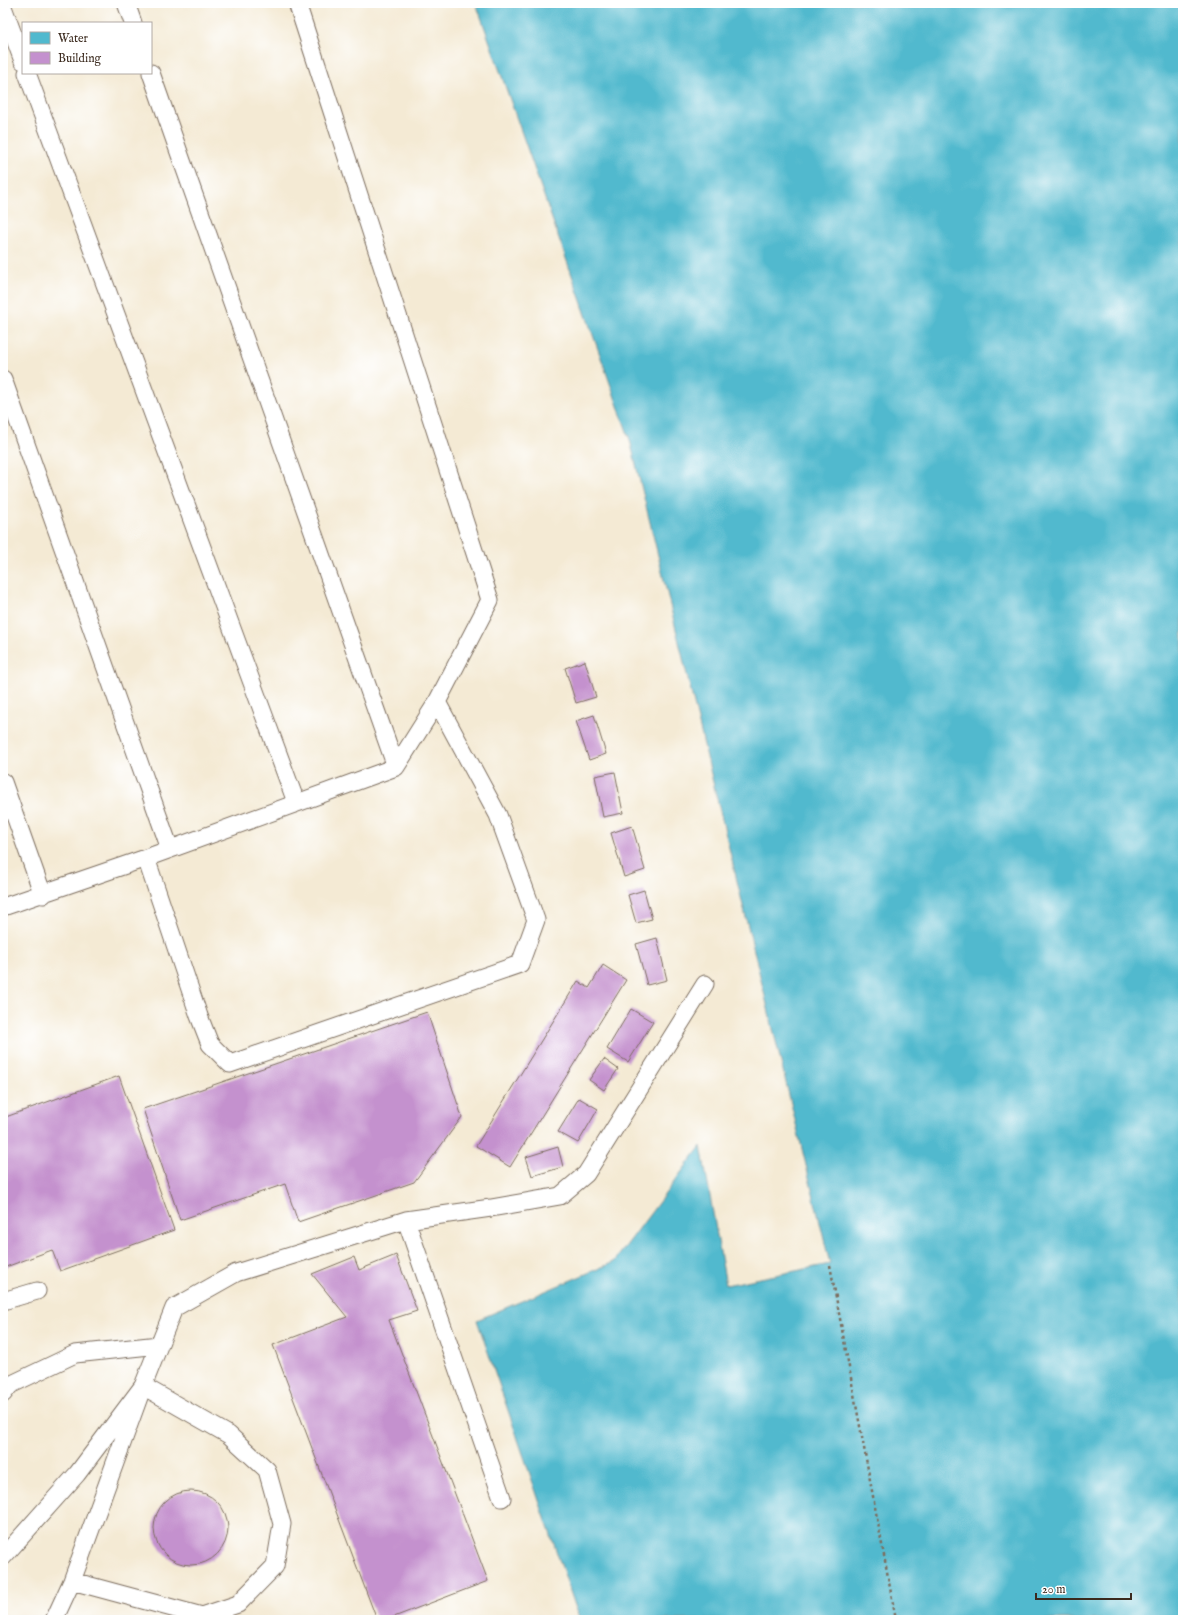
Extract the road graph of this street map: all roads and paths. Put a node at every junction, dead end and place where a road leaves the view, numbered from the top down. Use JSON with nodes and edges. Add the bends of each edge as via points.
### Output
{"nodes":[{"id":1,"x":126,"y":3,"type":"edge"},
{"id":2,"x":297,"y":3,"type":"edge"},
{"id":3,"x":3,"y":7,"type":"edge"},
{"id":4,"x":133,"y":22,"type":"edge"},
{"id":5,"x":22,"y":58,"type":"edge"},
{"id":6,"x":27,"y":74,"type":"edge"},
{"id":7,"x":151,"y":74,"type":"edge"},
{"id":8,"x":3,"y":379,"type":"edge"},
{"id":9,"x":437,"y":702,"type":"junction"},
{"id":10,"x":396,"y":767,"type":"junction"},
{"id":11,"x":3,"y":782,"type":"edge"},
{"id":12,"x":296,"y":802,"type":"junction"},
{"id":13,"x":170,"y":849,"type":"junction"},
{"id":14,"x":146,"y":858,"type":"junction"},
{"id":15,"x":42,"y":894,"type":"junction"},
{"id":16,"x":3,"y":907,"type":"edge"},
{"id":17,"x":705,"y":984,"type":"dead end"},
{"id":18,"x":406,"y":1220,"type":"junction"},
{"id":19,"x":830,"y":1264,"type":"dead end"},
{"id":20,"x":37,"y":1291,"type":"dead end"},
{"id":21,"x":3,"y":1301,"type":"edge"},
{"id":22,"x":159,"y":1345,"type":"junction"},
{"id":23,"x":143,"y":1386,"type":"junction"},
{"id":24,"x":3,"y":1394,"type":"edge"},
{"id":25,"x":502,"y":1498,"type":"dead end"},
{"id":26,"x":3,"y":1558,"type":"edge"},
{"id":27,"x":72,"y":1581,"type":"junction"},
{"id":28,"x":54,"y":1620,"type":"edge"},
{"id":29,"x":896,"y":1620,"type":"edge"}],
"edges":[{"from":1,"to":4,"type":"lane"},
{"from":2,"to":9,"type":"lane","via":[[490,600]]},
{"from":3,"to":5,"type":"lane"},
{"from":6,"to":12,"type":"lane"},
{"from":7,"to":10,"type":"lane"},
{"from":8,"to":13,"type":"lane"},
{"from":9,"to":10,"type":"lane"},
{"from":9,"to":14,"type":"lane","via":[[498,815],[536,920],[520,964],[230,1064],[210,1044],[207,1037]]},
{"from":10,"to":12,"type":"lane"},
{"from":11,"to":15,"type":"lane"},
{"from":12,"to":13,"type":"lane"},
{"from":13,"to":14,"type":"lane"},
{"from":14,"to":15,"type":"lane"},
{"from":15,"to":16,"type":"lane"},
{"from":17,"to":18,"type":"lane","via":[[586,1174],[560,1196]]},
{"from":18,"to":22,"type":"lane","via":[[236,1273],[174,1308]]},
{"from":18,"to":25,"type":"lane"},
{"from":19,"to":29,"type":"path"},
{"from":20,"to":21,"type":"lane"},
{"from":22,"to":23,"type":"lane"},
{"from":22,"to":24,"type":"lane","via":[[75,1354],[10,1386]]},
{"from":23,"to":26,"type":"lane","via":[[77,1474]]},
{"from":23,"to":27,"type":"lane"},
{"from":23,"to":27,"type":"lane","via":[[229,1435],[267,1470],[282,1524],[275,1566],[238,1604],[202,1616]]},
{"from":27,"to":28,"type":"lane"}]}
